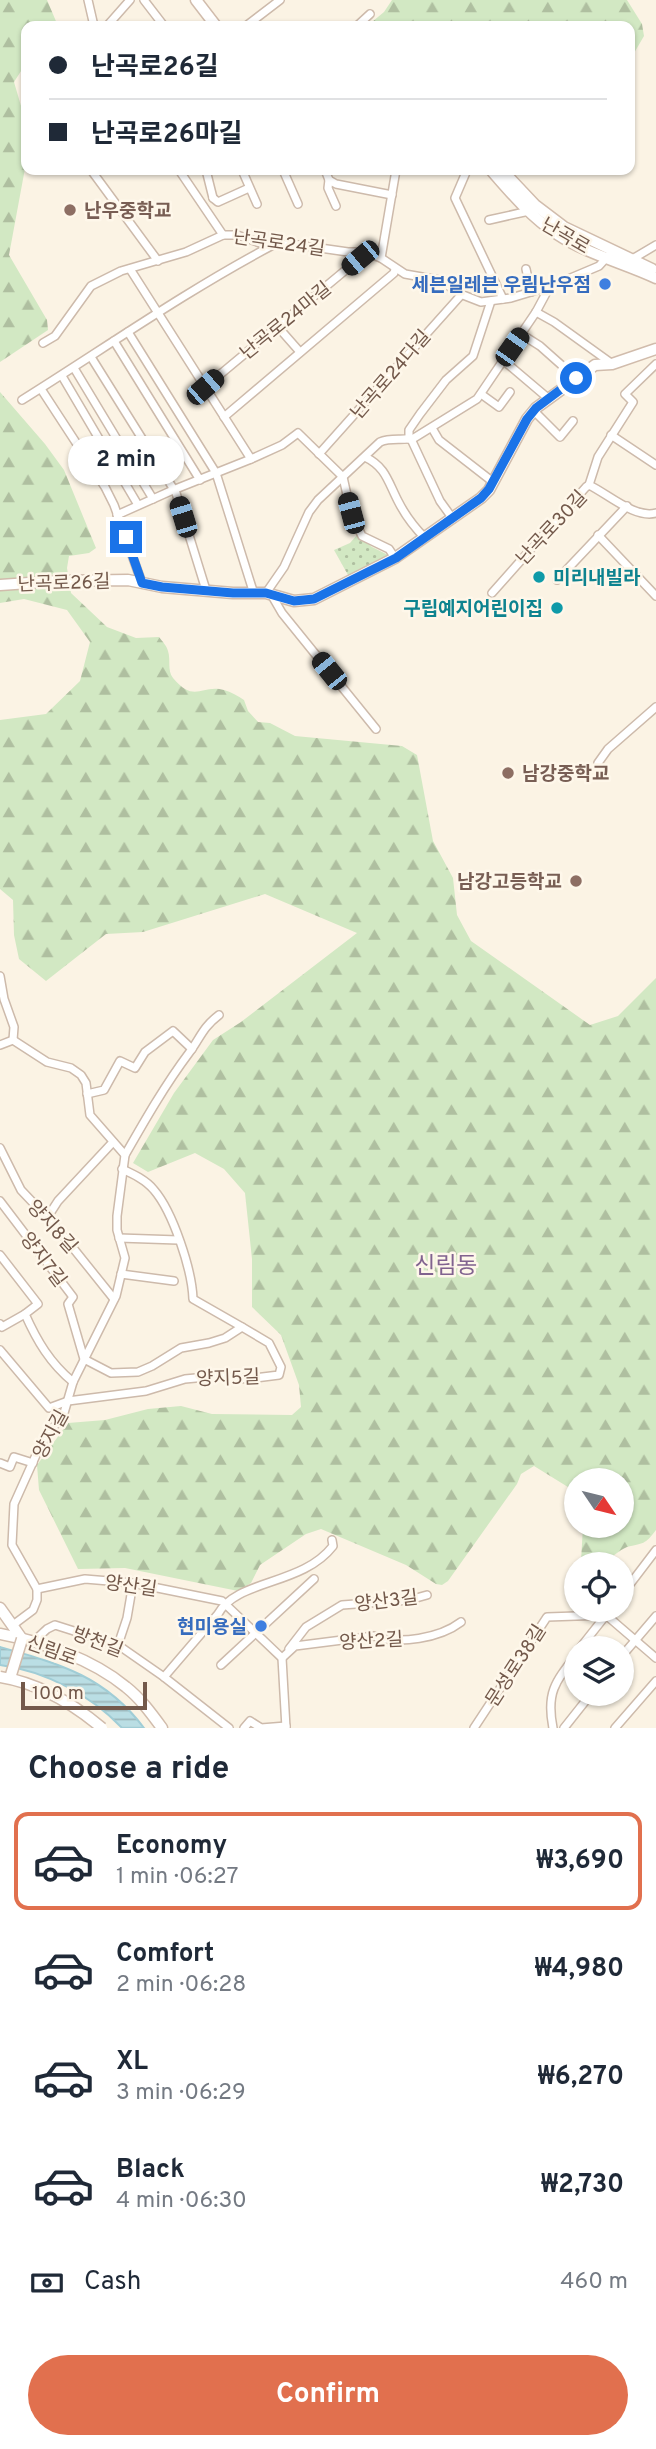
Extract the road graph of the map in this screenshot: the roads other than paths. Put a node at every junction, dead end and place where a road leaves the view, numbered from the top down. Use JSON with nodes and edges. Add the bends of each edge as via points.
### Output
{"nodes":[{"id":1,"x":89,"y":0,"type":"edge"},
{"id":2,"x":130,"y":0,"type":"edge"},
{"id":3,"x":145,"y":0,"type":"edge"},
{"id":4,"x":196,"y":0,"type":"edge"},
{"id":5,"x":203,"y":0,"type":"edge"},
{"id":6,"x":280,"y":0,"type":"edge"},
{"id":7,"x":370,"y":14,"type":"dead end"},
{"id":8,"x":93,"y":21,"type":"edge"},
{"id":9,"x":111,"y":21,"type":"edge"},
{"id":10,"x":160,"y":21,"type":"edge"},
{"id":11,"x":212,"y":21,"type":"edge"},
{"id":12,"x":218,"y":21,"type":"edge"},
{"id":13,"x":253,"y":21,"type":"edge"},
{"id":14,"x":362,"y":21,"type":"edge"},
{"id":15,"x":95,"y":175,"type":"edge"},
{"id":16,"x":182,"y":175,"type":"edge"},
{"id":17,"x":207,"y":175,"type":"edge"},
{"id":18,"x":244,"y":175,"type":"edge"},
{"id":19,"x":286,"y":175,"type":"edge"},
{"id":20,"x":328,"y":175,"type":"edge"},
{"id":21,"x":395,"y":175,"type":"edge"},
{"id":22,"x":465,"y":175,"type":"edge"},
{"id":23,"x":496,"y":175,"type":"edge"},
{"id":24,"x":507,"y":175,"type":"edge"},
{"id":25,"x":329,"y":180,"type":"junction"},
{"id":26,"x":249,"y":188,"type":"junction"},
{"id":27,"x":392,"y":195,"type":"junction"},
{"id":28,"x":213,"y":198,"type":"junction"},
{"id":29,"x":201,"y":203,"type":"junction"},
{"id":30,"x":257,"y":204,"type":"dead end"},
{"id":31,"x":298,"y":204,"type":"dead end"},
{"id":32,"x":336,"y":206,"type":"dead end"},
{"id":33,"x":529,"y":211,"type":"junction"},
{"id":34,"x":489,"y":220,"type":"dead end"},
{"id":35,"x":223,"y":235,"type":"junction"},
{"id":36,"x":273,"y":245,"type":"junction"},
{"id":37,"x":656,"y":245,"type":"edge"},
{"id":38,"x":365,"y":252,"type":"junction"},
{"id":39,"x":610,"y":255,"type":"junction"},
{"id":40,"x":381,"y":258,"type":"junction"},
{"id":41,"x":158,"y":261,"type":"junction"},
{"id":42,"x":629,"y":262,"type":"junction"},
{"id":43,"x":130,"y":269,"type":"junction"},
{"id":44,"x":526,"y":269,"type":"dead end"},
{"id":45,"x":395,"y":270,"type":"junction"},
{"id":46,"x":656,"y":271,"type":"edge"},
{"id":47,"x":656,"y":278,"type":"edge"},
{"id":48,"x":550,"y":286,"type":"junction"},
{"id":49,"x":531,"y":292,"type":"junction"},
{"id":50,"x":462,"y":294,"type":"junction"},
{"id":51,"x":503,"y":299,"type":"junction"},
{"id":52,"x":491,"y":301,"type":"junction"},
{"id":53,"x":158,"y":313,"type":"junction"},
{"id":54,"x":536,"y":313,"type":"junction"},
{"id":55,"x":278,"y":327,"type":"junction"},
{"id":56,"x":128,"y":332,"type":"junction"},
{"id":57,"x":522,"y":334,"type":"junction"},
{"id":58,"x":114,"y":341,"type":"junction"},
{"id":59,"x":43,"y":343,"type":"dead end"},
{"id":60,"x":654,"y":350,"type":"edge"},
{"id":61,"x":300,"y":352,"type":"junction"},
{"id":62,"x":91,"y":357,"type":"junction"},
{"id":63,"x":503,"y":360,"type":"junction"},
{"id":64,"x":656,"y":362,"type":"edge"},
{"id":65,"x":612,"y":364,"type":"junction"},
{"id":66,"x":74,"y":368,"type":"junction"},
{"id":67,"x":62,"y":376,"type":"junction"},
{"id":68,"x":576,"y":378,"type":"junction"},
{"id":69,"x":205,"y":387,"type":"junction"},
{"id":70,"x":41,"y":389,"type":"junction"},
{"id":71,"x":510,"y":392,"type":"dead end"},
{"id":72,"x":481,"y":394,"type":"junction"},
{"id":73,"x":549,"y":399,"type":"junction"},
{"id":74,"x":22,"y":400,"type":"dead end"},
{"id":75,"x":534,"y":411,"type":"junction"},
{"id":76,"x":224,"y":418,"type":"junction"},
{"id":77,"x":573,"y":421,"type":"dead end"},
{"id":78,"x":432,"y":428,"type":"junction"},
{"id":79,"x":611,"y":435,"type":"junction"},
{"id":80,"x":410,"y":439,"type":"junction"},
{"id":81,"x":320,"y":454,"type":"junction"},
{"id":82,"x":365,"y":457,"type":"junction"},
{"id":83,"x":251,"y":459,"type":"junction"},
{"id":84,"x":656,"y":465,"type":"edge"},
{"id":85,"x":216,"y":473,"type":"junction"},
{"id":86,"x":343,"y":477,"type":"junction"},
{"id":87,"x":200,"y":480,"type":"junction"},
{"id":88,"x":494,"y":482,"type":"junction"},
{"id":89,"x":589,"y":485,"type":"junction"},
{"id":90,"x":173,"y":489,"type":"junction"},
{"id":91,"x":153,"y":499,"type":"junction"},
{"id":92,"x":138,"y":505,"type":"junction"},
{"id":93,"x":627,"y":506,"type":"junction"},
{"id":94,"x":656,"y":513,"type":"edge"},
{"id":95,"x":117,"y":515,"type":"junction"},
{"id":96,"x":453,"y":519,"type":"junction"},
{"id":97,"x":597,"y":535,"type":"junction"},
{"id":98,"x":425,"y":538,"type":"junction"},
{"id":99,"x":396,"y":558,"type":"junction"},
{"id":100,"x":556,"y":580,"type":"dead end"},
{"id":101,"x":142,"y":583,"type":"junction"},
{"id":102,"x":0,"y":585,"type":"edge"},
{"id":103,"x":206,"y":590,"type":"junction"},
{"id":104,"x":492,"y":593,"type":"dead end"},
{"id":105,"x":254,"y":594,"type":"junction"},
{"id":106,"x":268,"y":594,"type":"junction"},
{"id":107,"x":656,"y":596,"type":"edge"},
{"id":108,"x":656,"y":707,"type":"edge"},
{"id":109,"x":376,"y":729,"type":"dead end"},
{"id":110,"x":598,"y":763,"type":"dead end"},
{"id":111,"x":0,"y":976,"type":"edge"},
{"id":112,"x":219,"y":1014,"type":"dead end"},
{"id":113,"x":13,"y":1040,"type":"junction"},
{"id":114,"x":0,"y":1045,"type":"edge"},
{"id":115,"x":192,"y":1049,"type":"junction"},
{"id":116,"x":87,"y":1094,"type":"junction"},
{"id":117,"x":113,"y":1142,"type":"junction"},
{"id":118,"x":0,"y":1148,"type":"edge"},
{"id":119,"x":125,"y":1155,"type":"junction"},
{"id":120,"x":122,"y":1169,"type":"junction"},
{"id":121,"x":0,"y":1202,"type":"edge"},
{"id":122,"x":47,"y":1218,"type":"junction"},
{"id":123,"x":119,"y":1238,"type":"junction"},
{"id":124,"x":178,"y":1240,"type":"junction"},
{"id":125,"x":0,"y":1255,"type":"edge"},
{"id":126,"x":121,"y":1274,"type":"junction"},
{"id":127,"x":174,"y":1282,"type":"dead end"},
{"id":128,"x":114,"y":1299,"type":"junction"},
{"id":129,"x":25,"y":1314,"type":"junction"},
{"id":130,"x":0,"y":1324,"type":"edge"},
{"id":131,"x":242,"y":1327,"type":"junction"},
{"id":132,"x":0,"y":1350,"type":"edge"},
{"id":133,"x":85,"y":1359,"type":"junction"},
{"id":134,"x":73,"y":1382,"type":"junction"},
{"id":135,"x":68,"y":1401,"type":"junction"},
{"id":136,"x":0,"y":1463,"type":"edge"},
{"id":137,"x":33,"y":1463,"type":"junction"},
{"id":138,"x":332,"y":1540,"type":"dead end"},
{"id":139,"x":656,"y":1550,"type":"edge"},
{"id":140,"x":314,"y":1578,"type":"dead end"},
{"id":141,"x":634,"y":1578,"type":"edge"},
{"id":142,"x":133,"y":1583,"type":"junction"},
{"id":143,"x":37,"y":1589,"type":"junction"},
{"id":144,"x":427,"y":1595,"type":"dead end"},
{"id":145,"x":224,"y":1603,"type":"junction"},
{"id":146,"x":0,"y":1608,"type":"edge"},
{"id":147,"x":564,"y":1616,"type":"edge"},
{"id":148,"x":656,"y":1616,"type":"edge"},
{"id":149,"x":461,"y":1622,"type":"dead end"},
{"id":150,"x":601,"y":1622,"type":"edge"},
{"id":151,"x":617,"y":1622,"type":"edge"},
{"id":152,"x":13,"y":1625,"type":"junction"},
{"id":153,"x":255,"y":1632,"type":"junction"},
{"id":154,"x":0,"y":1634,"type":"edge"},
{"id":155,"x":590,"y":1636,"type":"edge"},
{"id":156,"x":635,"y":1640,"type":"junction"},
{"id":157,"x":27,"y":1641,"type":"junction"},
{"id":158,"x":118,"y":1645,"type":"junction"},
{"id":159,"x":282,"y":1658,"type":"junction"},
{"id":160,"x":656,"y":1658,"type":"edge"},
{"id":161,"x":221,"y":1665,"type":"dead end"},
{"id":162,"x":564,"y":1670,"type":"edge"},
{"id":163,"x":5,"y":1677,"type":"edge"},
{"id":164,"x":164,"y":1677,"type":"junction"},
{"id":165,"x":656,"y":1681,"type":"edge"},
{"id":166,"x":582,"y":1706,"type":"edge"},
{"id":167,"x":286,"y":1727,"type":"edge"},
{"id":168,"x":102,"y":1728,"type":"edge"},
{"id":169,"x":162,"y":1728,"type":"edge"},
{"id":170,"x":229,"y":1728,"type":"edge"},
{"id":171,"x":244,"y":1728,"type":"edge"},
{"id":172,"x":474,"y":1728,"type":"edge"},
{"id":173,"x":553,"y":1728,"type":"edge"},
{"id":174,"x":564,"y":1728,"type":"edge"},
{"id":175,"x":615,"y":1728,"type":"edge"}],
"edges":[{"from":1,"to":8,"type":"street"},
{"from":2,"to":9,"type":"street"},
{"from":3,"to":10,"type":"street"},
{"from":4,"to":11,"type":"street"},
{"from":5,"to":12,"type":"street"},
{"from":6,"to":13,"type":"street"},
{"from":7,"to":14,"type":"street"},
{"from":15,"to":41,"type":"street"},
{"from":16,"to":29,"type":"street"},
{"from":17,"to":28,"type":"street"},
{"from":18,"to":26,"type":"street"},
{"from":19,"to":31,"type":"street"},
{"from":20,"to":25,"type":"street"},
{"from":21,"to":27,"type":"street"},
{"from":22,"to":51,"type":"street","via":[[455,198]]},
{"from":23,"to":33,"type":"street","name":"난곡로"},
{"from":24,"to":39,"type":"street","name":"난곡로","via":[[551,218]]},
{"from":25,"to":27,"type":"street"},
{"from":25,"to":32,"type":"street"},
{"from":26,"to":28,"type":"street","via":[[218,202]]},
{"from":26,"to":30,"type":"street"},
{"from":27,"to":40,"type":"street"},
{"from":28,"to":29,"type":"street"},
{"from":29,"to":35,"type":"street"},
{"from":33,"to":34,"type":"street"},
{"from":33,"to":39,"type":"street","name":"난곡로","via":[[558,234]]},
{"from":35,"to":36,"type":"street","name":"난곡로24길"},
{"from":35,"to":41,"type":"street","name":"난곡로24길"},
{"from":36,"to":38,"type":"street","name":"난곡로24길"},
{"from":36,"to":53,"type":"street"},
{"from":37,"to":42,"type":"street"},
{"from":38,"to":40,"type":"street","name":"난곡로24길"},
{"from":38,"to":55,"type":"street","name":"난곡로24마길"},
{"from":39,"to":42,"type":"street","name":"난곡로"},
{"from":39,"to":48,"type":"street","name":"난곡로24길","via":[[599,266]]},
{"from":40,"to":45,"type":"street","name":"난곡로24길"},
{"from":41,"to":43,"type":"street","name":"난곡로24길"},
{"from":42,"to":46,"type":"street","name":"난곡로"},
{"from":42,"to":47,"type":"street","name":"난곡로"},
{"from":43,"to":53,"type":"street"},
{"from":43,"to":59,"type":"street","name":"난곡로24길","via":[[91,286],[55,336]]},
{"from":44,"to":49,"type":"street"},
{"from":45,"to":50,"type":"street","name":"난곡로24길","via":[[439,279]]},
{"from":45,"to":61,"type":"street"},
{"from":48,"to":49,"type":"street","name":"난곡로24길"},
{"from":48,"to":54,"type":"street"},
{"from":49,"to":51,"type":"street","name":"난곡로24길"},
{"from":50,"to":52,"type":"street","name":"난곡로24길"},
{"from":50,"to":81,"type":"street","name":"난곡로24다길"},
{"from":51,"to":52,"type":"street","name":"난곡로24길"},
{"from":52,"to":80,"type":"street","via":[[473,356],[446,380],[420,414],[409,430]]},
{"from":53,"to":56,"type":"street"},
{"from":53,"to":69,"type":"street"},
{"from":54,"to":57,"type":"street"},
{"from":54,"to":65,"type":"street"},
{"from":55,"to":61,"type":"street"},
{"from":55,"to":69,"type":"street","name":"난곡로24마길"},
{"from":56,"to":58,"type":"street"},
{"from":56,"to":85,"type":"street"},
{"from":57,"to":63,"type":"street"},
{"from":57,"to":68,"type":"street"},
{"from":58,"to":62,"type":"street"},
{"from":58,"to":87,"type":"street"},
{"from":60,"to":64,"type":"street"},
{"from":60,"to":65,"type":"street","name":"난곡로26길"},
{"from":61,"to":76,"type":"street"},
{"from":62,"to":66,"type":"street"},
{"from":62,"to":90,"type":"street"},
{"from":63,"to":72,"type":"street"},
{"from":63,"to":73,"type":"street"},
{"from":64,"to":79,"type":"street","via":[[625,394],[633,402]]},
{"from":65,"to":68,"type":"street","name":"난곡로26길","via":[[595,365]]},
{"from":66,"to":67,"type":"street"},
{"from":66,"to":91,"type":"street"},
{"from":67,"to":70,"type":"street"},
{"from":67,"to":92,"type":"street"},
{"from":68,"to":73,"type":"street","name":"난곡로26길"},
{"from":69,"to":76,"type":"street"},
{"from":70,"to":74,"type":"street"},
{"from":70,"to":95,"type":"street","via":[[105,487]]},
{"from":71,"to":72,"type":"street","via":[[499,407]]},
{"from":72,"to":78,"type":"street"},
{"from":73,"to":75,"type":"street","name":"난곡로26길"},
{"from":75,"to":77,"type":"street","via":[[560,437]]},
{"from":75,"to":88,"type":"street","name":"난곡로26길"},
{"from":76,"to":83,"type":"street"},
{"from":78,"to":80,"type":"street"},
{"from":78,"to":88,"type":"street","via":[[439,440]]},
{"from":79,"to":84,"type":"street"},
{"from":79,"to":89,"type":"street"},
{"from":80,"to":82,"type":"street","via":[[380,442]]},
{"from":80,"to":96,"type":"street"},
{"from":81,"to":83,"type":"street","via":[[298,433]]},
{"from":81,"to":86,"type":"street"},
{"from":82,"to":86,"type":"street"},
{"from":82,"to":98,"type":"street","via":[[389,477],[398,502]]},
{"from":83,"to":85,"type":"street"},
{"from":85,"to":87,"type":"street"},
{"from":85,"to":105,"type":"street"},
{"from":86,"to":99,"type":"street","via":[[362,536]]},
{"from":86,"to":106,"type":"street","via":[[309,512]]},
{"from":87,"to":90,"type":"street"},
{"from":88,"to":96,"type":"street","name":"난곡로26길"},
{"from":89,"to":93,"type":"street","name":"난곡로30길"},
{"from":89,"to":104,"type":"street","name":"난곡로30길"},
{"from":90,"to":91,"type":"street"},
{"from":90,"to":103,"type":"street"},
{"from":91,"to":92,"type":"street"},
{"from":92,"to":95,"type":"street"},
{"from":93,"to":94,"type":"street","name":"난곡로30길","via":[[643,514]]},
{"from":93,"to":97,"type":"street"},
{"from":95,"to":101,"type":"street"},
{"from":96,"to":98,"type":"street","name":"난곡로26길"},
{"from":97,"to":100,"type":"street"},
{"from":97,"to":107,"type":"street"},
{"from":98,"to":99,"type":"street","name":"난곡로26길"},
{"from":99,"to":106,"type":"street","name":"난곡로26길","via":[[314,599],[294,601]]},
{"from":101,"to":102,"type":"street","name":"난곡로26길","via":[[58,580]]},
{"from":101,"to":103,"type":"street","name":"난곡로26길"},
{"from":103,"to":105,"type":"street","name":"난곡로26길"},
{"from":105,"to":106,"type":"street","name":"난곡로26길"},
{"from":106,"to":109,"type":"street"},
{"from":108,"to":110,"type":"street"},
{"from":111,"to":113,"type":"street","via":[[14,1027]]},
{"from":112,"to":115,"type":"street","name":"양지길","via":[[205,1025]]},
{"from":113,"to":114,"type":"street"},
{"from":113,"to":116,"type":"street","via":[[47,1062],[81,1075]]},
{"from":115,"to":116,"type":"street","via":[[173,1031],[145,1052],[135,1068],[120,1061],[104,1090]]},
{"from":115,"to":119,"type":"street","name":"양지길"},
{"from":116,"to":117,"type":"street","via":[[90,1115]]},
{"from":117,"to":119,"type":"street"},
{"from":117,"to":122,"type":"street"},
{"from":118,"to":122,"type":"street","name":"양지8길","via":[[21,1190]]},
{"from":119,"to":120,"type":"street","name":"양지길"},
{"from":120,"to":123,"type":"street","name":"양지길"},
{"from":120,"to":124,"type":"street","via":[[153,1189]]},
{"from":121,"to":133,"type":"street","name":"양지7길","via":[[73,1297],[68,1304]]},
{"from":122,"to":128,"type":"street","name":"양지8길"},
{"from":123,"to":124,"type":"street"},
{"from":123,"to":126,"type":"street","name":"양지길","via":[[125,1258]]},
{"from":124,"to":131,"type":"street","via":[[193,1299]]},
{"from":125,"to":129,"type":"street","via":[[38,1304]]},
{"from":126,"to":127,"type":"street"},
{"from":126,"to":128,"type":"street","name":"양지길"},
{"from":128,"to":133,"type":"street","name":"양지길"},
{"from":129,"to":130,"type":"street","via":[[2,1327]]},
{"from":129,"to":134,"type":"street","via":[[40,1349]]},
{"from":131,"to":133,"type":"street","name":"양지5길","via":[[225,1338],[181,1348],[138,1372],[111,1373]]},
{"from":131,"to":135,"type":"street","name":"양지5길","via":[[269,1343],[281,1367],[279,1375],[185,1379],[146,1391]]},
{"from":132,"to":135,"type":"street","via":[[49,1408]]},
{"from":133,"to":134,"type":"street","name":"양지길"},
{"from":134,"to":135,"type":"street","name":"양지길"},
{"from":135,"to":137,"type":"street","name":"양지길"},
{"from":136,"to":137,"type":"street","via":[[10,1467],[14,1457]]},
{"from":137,"to":143,"type":"street","name":"양지길","via":[[14,1504],[12,1545]]},
{"from":138,"to":145,"type":"street","via":[[324,1558],[310,1567]]},
{"from":139,"to":141,"type":"street"},
{"from":140,"to":153,"type":"street"},
{"from":142,"to":143,"type":"street","name":"양산길","via":[[85,1579]]},
{"from":142,"to":145,"type":"street","name":"양산길"},
{"from":142,"to":158,"type":"street"},
{"from":143,"to":152,"type":"street","via":[[33,1610]]},
{"from":144,"to":159,"type":"street","name":"양산3길","via":[[342,1605],[306,1627]]},
{"from":145,"to":153,"type":"street"},
{"from":145,"to":164,"type":"street"},
{"from":146,"to":152,"type":"street"},
{"from":147,"to":172,"type":"street","name":"문성로38길","via":[[547,1617]]},
{"from":148,"to":156,"type":"street"},
{"from":149,"to":159,"type":"street","name":"양산2길","via":[[453,1629],[409,1639],[374,1636],[295,1646]]},
{"from":150,"to":155,"type":"street"},
{"from":151,"to":156,"type":"street"},
{"from":152,"to":157,"type":"street"},
{"from":153,"to":159,"type":"street"},
{"from":153,"to":161,"type":"street"},
{"from":154,"to":157,"type":"street","name":"신림로"},
{"from":156,"to":160,"type":"street"},
{"from":157,"to":158,"type":"street","name":"방천길","via":[[55,1625]]},
{"from":157,"to":163,"type":"street","bridge":true},
{"from":157,"to":169,"type":"street","name":"신림로","via":[[102,1670],[133,1694]]},
{"from":158,"to":164,"type":"street","name":"방천길"},
{"from":159,"to":167,"type":"street"},
{"from":162,"to":173,"type":"street","via":[[551,1692]]},
{"from":163,"to":168,"type":"street","name":"신림로","bridge":true,"via":[[58,1696]]},
{"from":164,"to":170,"type":"street","name":"방천길"},
{"from":165,"to":175,"type":"street"},
{"from":166,"to":174,"type":"street"},
{"from":167,"to":171,"type":"street","via":[[261,1728],[250,1721]]}]}
